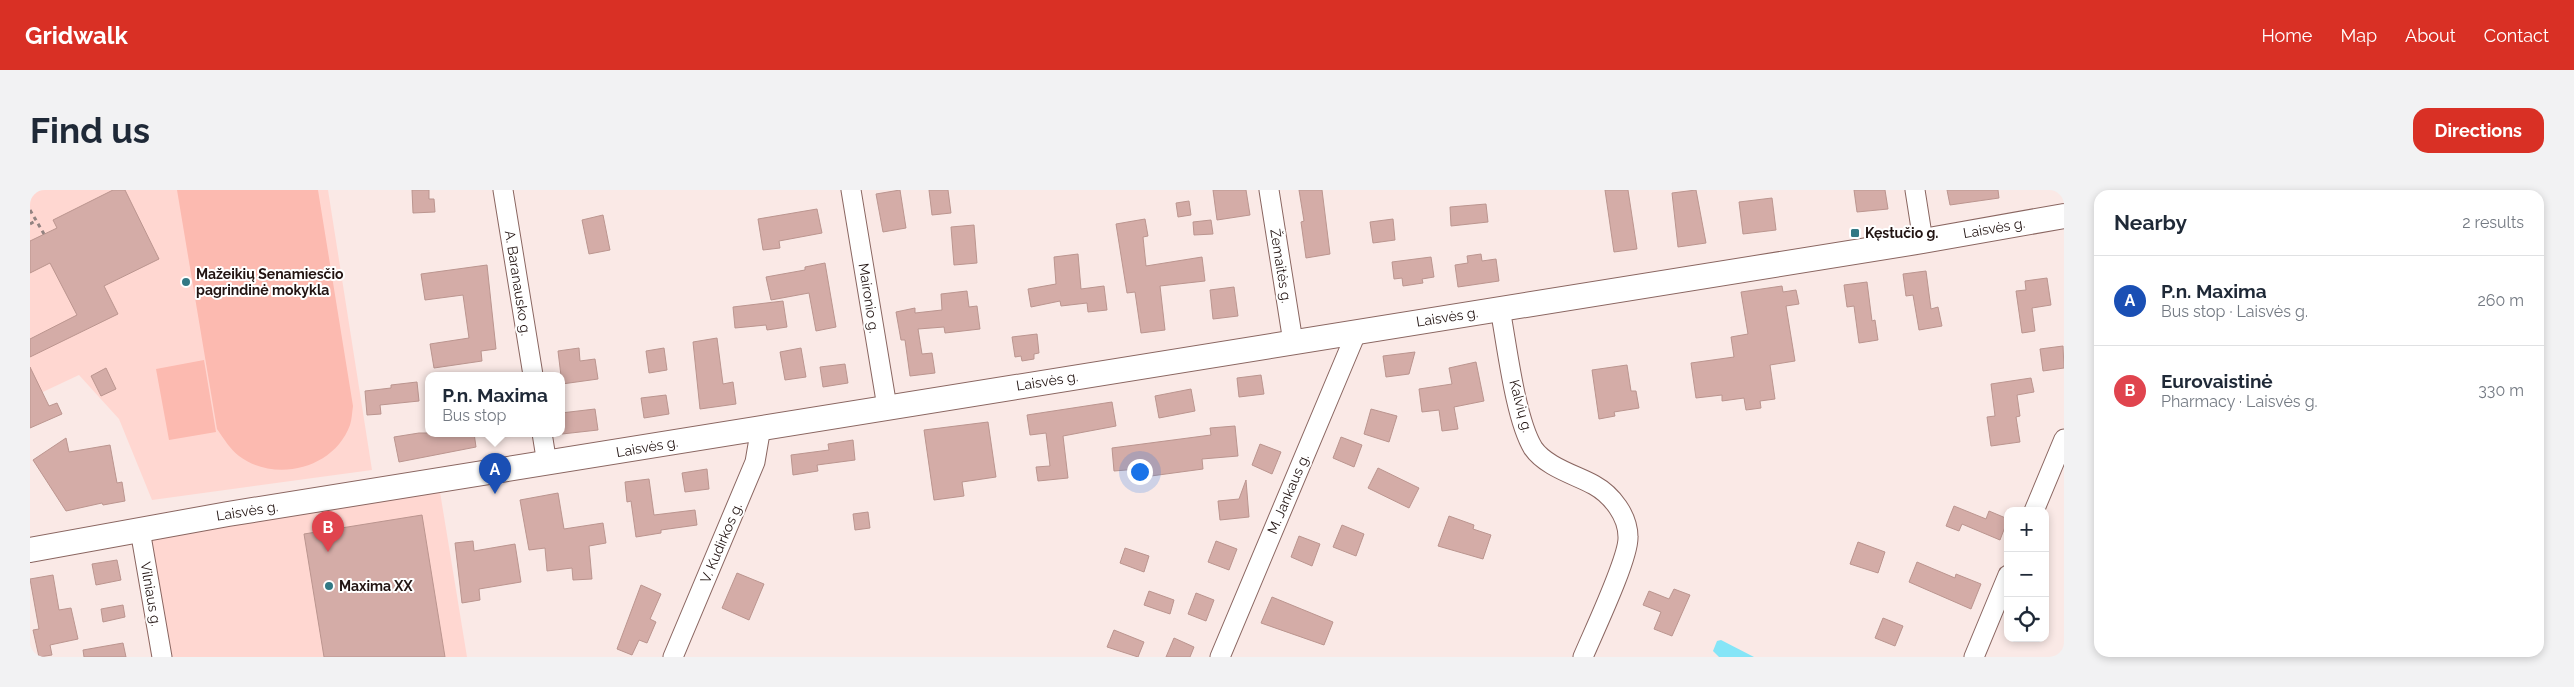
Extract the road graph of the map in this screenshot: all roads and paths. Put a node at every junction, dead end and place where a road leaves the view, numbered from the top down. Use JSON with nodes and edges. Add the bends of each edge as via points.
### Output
{"nodes":[{"id":1,"x":503,"y":190,"type":"edge"},
{"id":2,"x":851,"y":190,"type":"edge"},
{"id":3,"x":1269,"y":190,"type":"edge"},
{"id":4,"x":1915,"y":190,"type":"edge"},
{"id":5,"x":30,"y":210,"type":"edge"},
{"id":6,"x":2064,"y":216,"type":"edge"},
{"id":7,"x":37,"y":220,"type":"junction"},
{"id":8,"x":30,"y":224,"type":"edge"},
{"id":9,"x":44,"y":234,"type":"dead end"},
{"id":10,"x":1923,"y":241,"type":"junction"},
{"id":11,"x":1500,"y":309,"type":"junction"},
{"id":12,"x":1356,"y":332,"type":"junction"},
{"id":13,"x":1292,"y":342,"type":"junction"},
{"id":14,"x":532,"y":372,"type":"edge"},
{"id":15,"x":887,"y":407,"type":"junction"},
{"id":16,"x":761,"y":427,"type":"junction"},
{"id":17,"x":543,"y":437,"type":"edge"},
{"id":18,"x":2064,"y":440,"type":"edge"},
{"id":19,"x":547,"y":464,"type":"junction"},
{"id":20,"x":2036,"y":507,"type":"edge"},
{"id":21,"x":140,"y":530,"type":"junction"},
{"id":22,"x":30,"y":550,"type":"edge"},
{"id":23,"x":2004,"y":585,"type":"edge"},
{"id":24,"x":162,"y":657,"type":"edge"},
{"id":25,"x":673,"y":657,"type":"edge"},
{"id":26,"x":1220,"y":657,"type":"edge"},
{"id":27,"x":1583,"y":657,"type":"edge"},
{"id":28,"x":1974,"y":657,"type":"edge"}],
"edges":[{"from":1,"to":14,"type":"street","name":"A. Baranausko g."},
{"from":2,"to":15,"type":"street","name":"Maironio g."},
{"from":3,"to":13,"type":"street","name":"Žemaitės g."},
{"from":4,"to":10,"type":"street"},
{"from":5,"to":7,"type":"path"},
{"from":6,"to":10,"type":"main road","name":"Laisvės g."},
{"from":7,"to":8,"type":"path"},
{"from":7,"to":9,"type":"path"},
{"from":10,"to":11,"type":"main road","name":"Laisvės g."},
{"from":11,"to":12,"type":"main road","name":"Laisvės g."},
{"from":11,"to":27,"type":"street","name":"Kalvių g.","via":[[1520,412],[1534,449],[1560,470],[1596,486],[1620,507],[1629,537]]},
{"from":12,"to":13,"type":"main road","name":"Laisvės g."},
{"from":12,"to":26,"type":"street","name":"M. Jankaus g."},
{"from":13,"to":15,"type":"main road","name":"Laisvės g."},
{"from":15,"to":16,"type":"main road","name":"Laisvės g."},
{"from":16,"to":19,"type":"main road","name":"Laisvės g."},
{"from":16,"to":25,"type":"street","name":"V. Kudirkos g.","via":[[755,462]]},
{"from":17,"to":19,"type":"street"},
{"from":18,"to":20,"type":"street"},
{"from":19,"to":21,"type":"main road","name":"Laisvės g."},
{"from":21,"to":22,"type":"main road","name":"Laisvės g."},
{"from":21,"to":24,"type":"street","name":"Vilniaus g."},
{"from":23,"to":28,"type":"street"}]}
